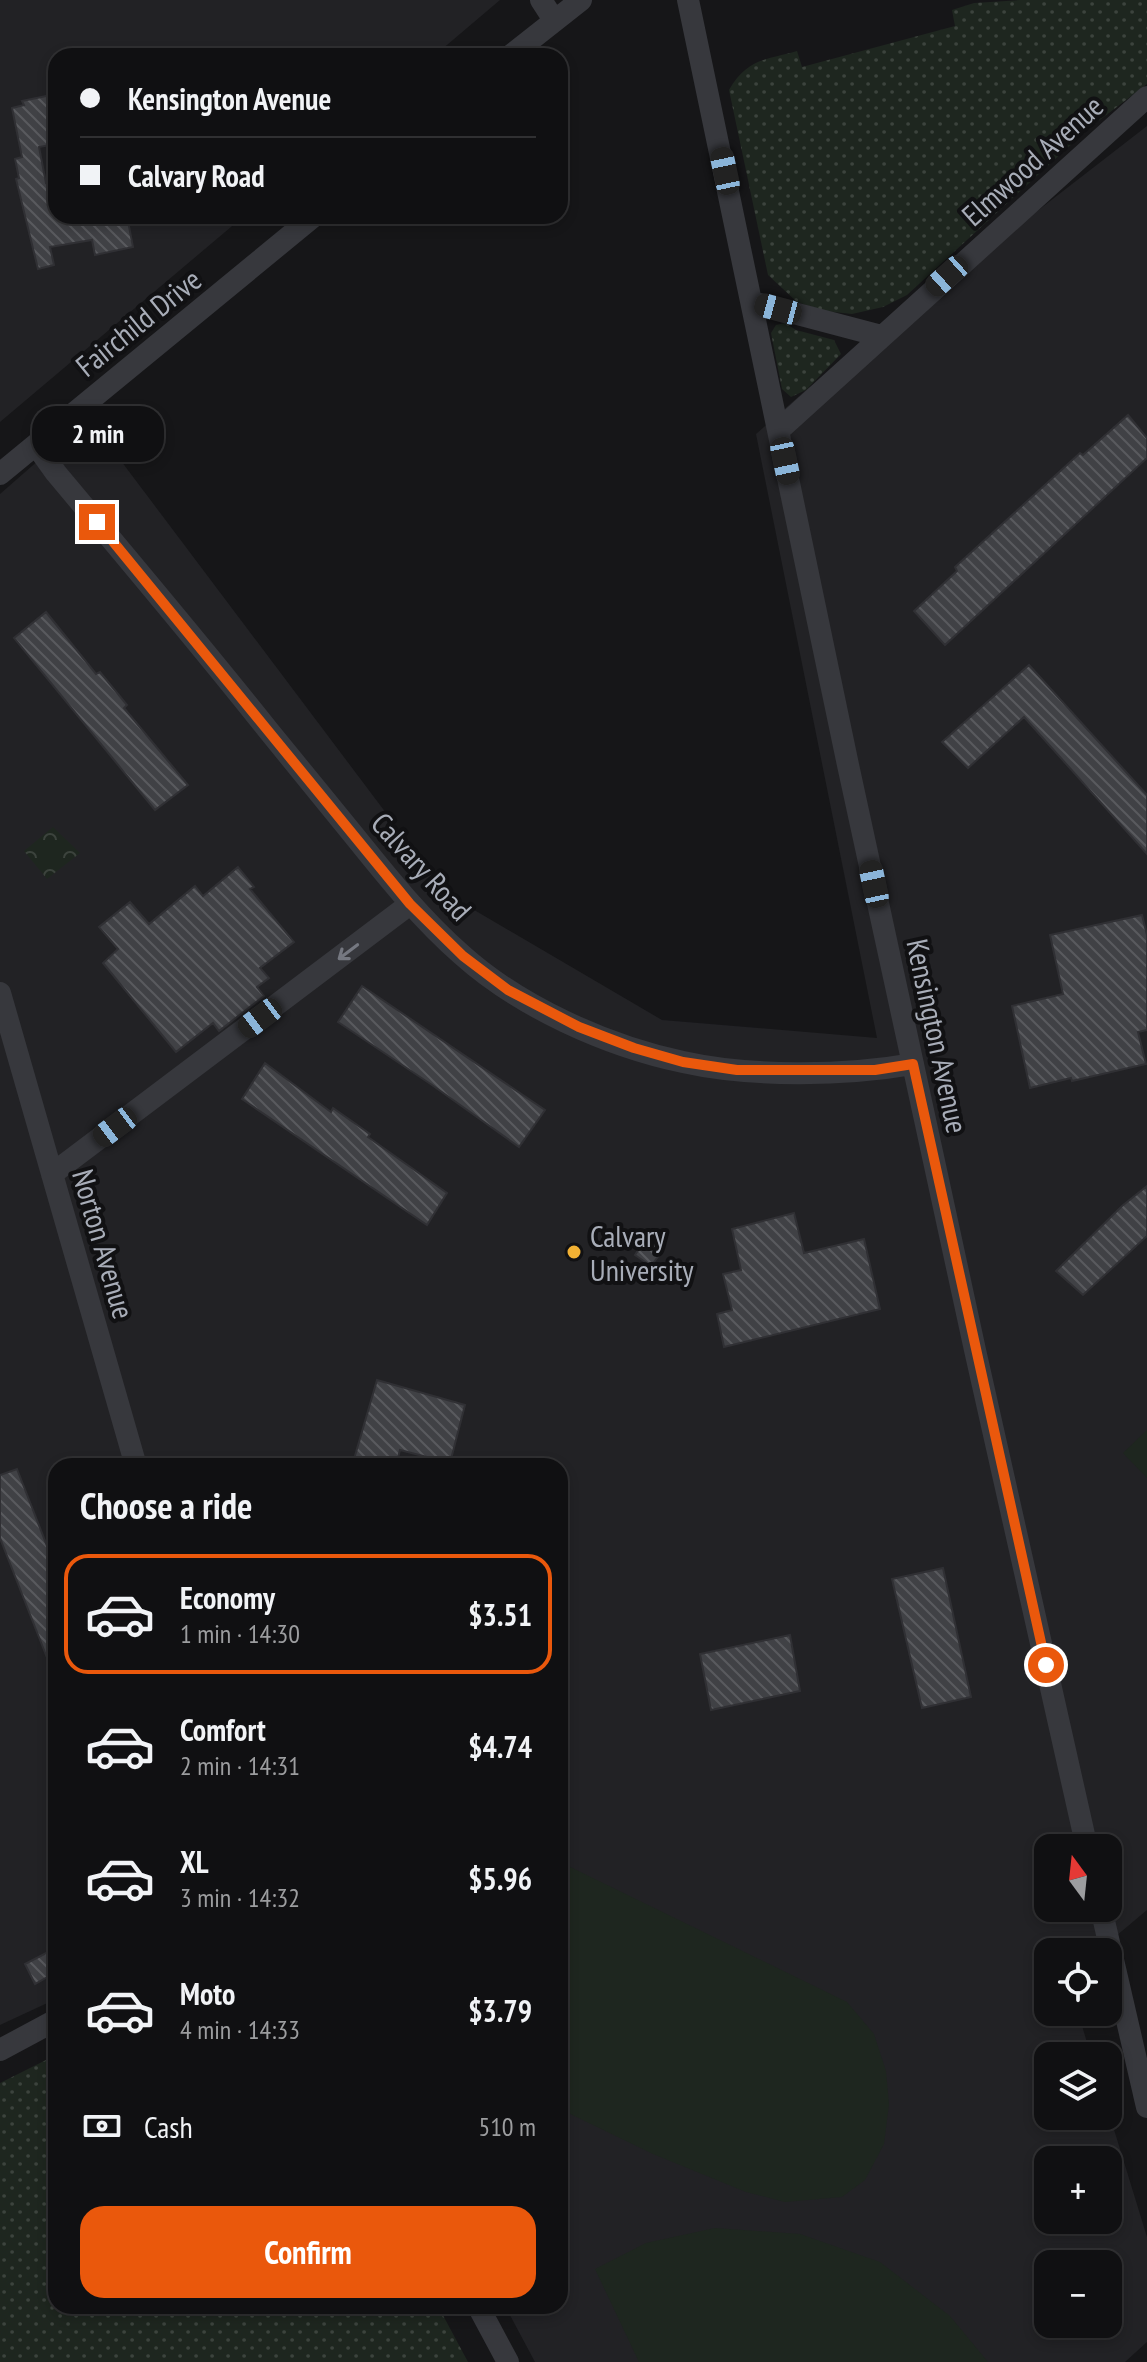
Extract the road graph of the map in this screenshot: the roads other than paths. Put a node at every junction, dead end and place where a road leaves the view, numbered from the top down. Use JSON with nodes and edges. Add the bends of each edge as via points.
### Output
{"nodes":[{"id":1,"x":541,"y":0,"type":"edge"},
{"id":2,"x":581,"y":0,"type":"edge"},
{"id":3,"x":688,"y":0,"type":"edge"},
{"id":4,"x":554,"y":20,"type":"junction"},
{"id":5,"x":520,"y":48,"type":"edge"},
{"id":6,"x":1147,"y":97,"type":"edge"},
{"id":7,"x":304,"y":224,"type":"edge"},
{"id":8,"x":752,"y":302,"type":"junction"},
{"id":9,"x":881,"y":336,"type":"junction"},
{"id":10,"x":779,"y":430,"type":"junction"},
{"id":11,"x":36,"y":445,"type":"junction"},
{"id":12,"x":0,"y":474,"type":"edge"},
{"id":13,"x":410,"y":904,"type":"junction"},
{"id":14,"x":0,"y":993,"type":"edge"},
{"id":15,"x":913,"y":1064,"type":"junction"},
{"id":16,"x":52,"y":1174,"type":"junction"},
{"id":17,"x":134,"y":1458,"type":"edge"},
{"id":18,"x":1084,"y":1834,"type":"edge"},
{"id":19,"x":1104,"y":1922,"type":"edge"},
{"id":20,"x":48,"y":2024,"type":"edge"},
{"id":21,"x":0,"y":2050,"type":"edge"},
{"id":22,"x":1147,"y":2107,"type":"edge"},
{"id":23,"x":482,"y":2314,"type":"edge"},
{"id":24,"x":508,"y":2362,"type":"edge"}],
"edges":[{"from":1,"to":4,"type":"street"},
{"from":2,"to":4,"type":"street"},
{"from":3,"to":8,"type":"street","name":"Kensington Avenue"},
{"from":4,"to":5,"type":"street"},
{"from":6,"to":9,"type":"street","name":"Elmwood Avenue"},
{"from":7,"to":11,"type":"street","name":"Fairchild Drive"},
{"from":8,"to":9,"type":"street"},
{"from":8,"to":10,"type":"street","name":"Kensington Avenue"},
{"from":9,"to":10,"type":"street","name":"Elmwood Avenue"},
{"from":10,"to":15,"type":"street","name":"Kensington Avenue"},
{"from":11,"to":12,"type":"street","name":"Fairchild Drive"},
{"from":11,"to":13,"type":"street","name":"Calvary Road"},
{"from":13,"to":15,"type":"street","name":"Calvary Road","via":[[463,956],[508,990],[634,1048],[737,1070],[875,1070]]},
{"from":13,"to":16,"type":"street","one_way":true},
{"from":14,"to":16,"type":"street","name":"Norton Avenue"},
{"from":15,"to":18,"type":"street","name":"Kensington Avenue"},
{"from":16,"to":17,"type":"street","name":"Norton Avenue"},
{"from":19,"to":22,"type":"street"},
{"from":20,"to":21,"type":"street"},
{"from":23,"to":24,"type":"street"}]}
